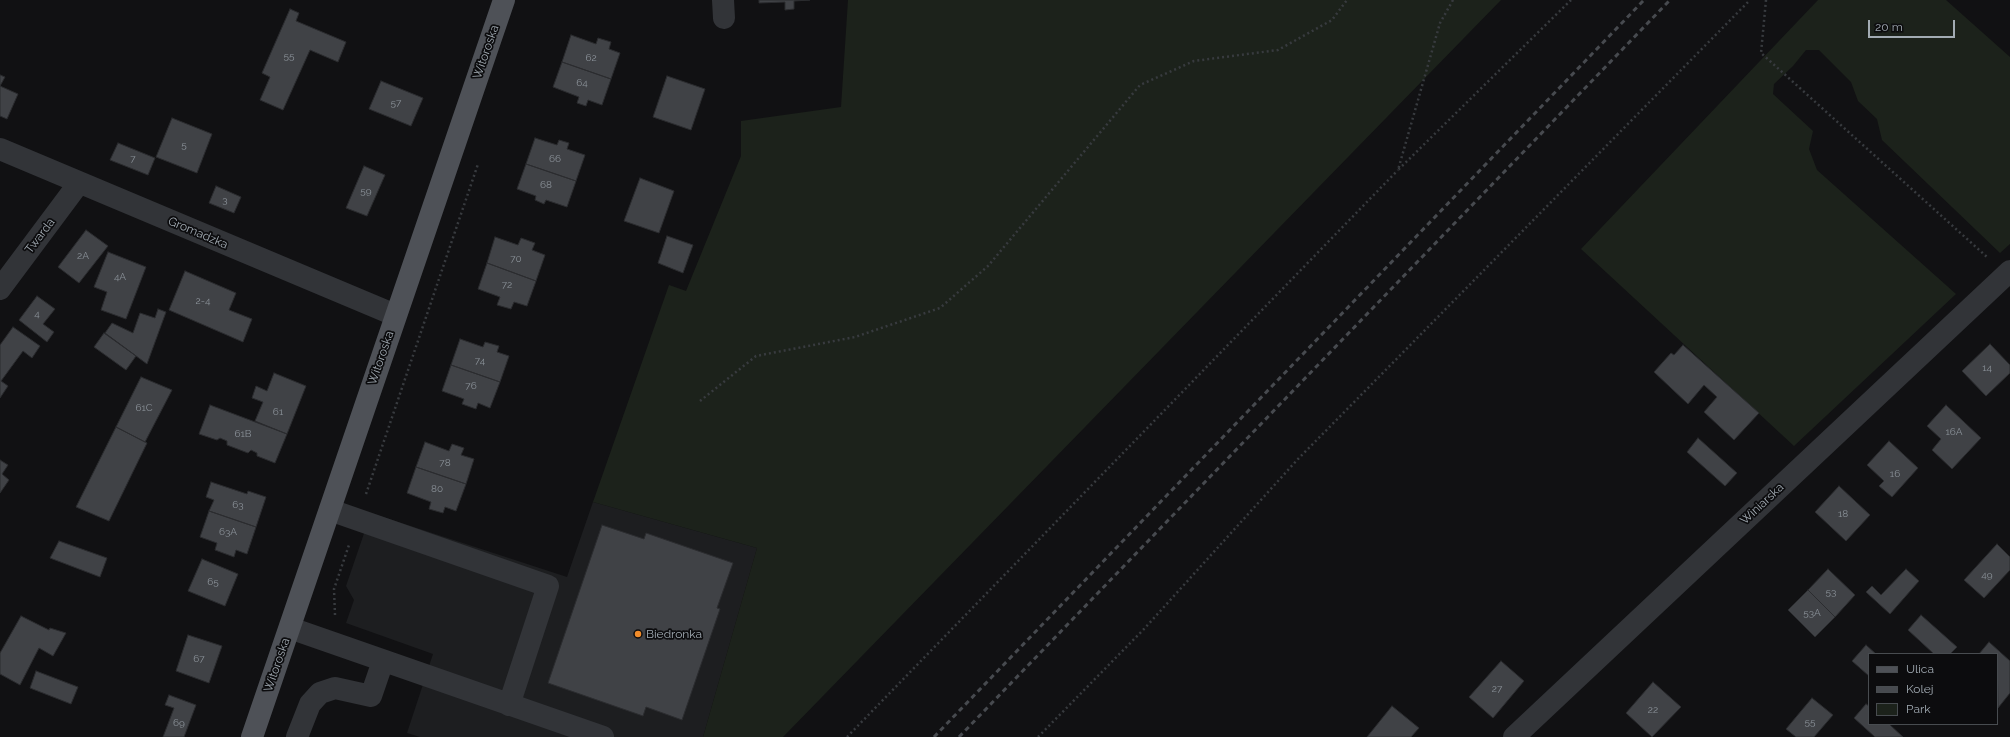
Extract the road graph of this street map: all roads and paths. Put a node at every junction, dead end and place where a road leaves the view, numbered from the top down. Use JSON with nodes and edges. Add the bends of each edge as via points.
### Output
{"nodes":[{"id":1,"x":504,"y":0,"type":"edge"},
{"id":2,"x":1347,"y":0,"type":"edge"},
{"id":3,"x":1453,"y":0,"type":"edge"},
{"id":4,"x":1571,"y":0,"type":"edge"},
{"id":5,"x":1750,"y":0,"type":"edge"},
{"id":6,"x":1766,"y":0,"type":"edge"},
{"id":7,"x":0,"y":150,"type":"edge"},
{"id":8,"x":479,"y":160,"type":"dead end"},
{"id":9,"x":1398,"y":170,"type":"junction"},
{"id":10,"x":79,"y":183,"type":"junction"},
{"id":11,"x":2008,"y":273,"type":"edge"},
{"id":12,"x":0,"y":289,"type":"edge"},
{"id":13,"x":395,"y":316,"type":"junction"},
{"id":14,"x":700,"y":401,"type":"dead end"},
{"id":15,"x":330,"y":510,"type":"junction"},
{"id":16,"x":358,"y":519,"type":"junction"},
{"id":17,"x":290,"y":628,"type":"junction"},
{"id":18,"x":329,"y":642,"type":"junction"},
{"id":19,"x":383,"y":660,"type":"junction"},
{"id":20,"x":509,"y":705,"type":"junction"},
{"id":21,"x":255,"y":727,"type":"edge"},
{"id":22,"x":243,"y":737,"type":"edge"},
{"id":23,"x":297,"y":737,"type":"edge"},
{"id":24,"x":603,"y":737,"type":"edge"},
{"id":25,"x":848,"y":737,"type":"edge"},
{"id":26,"x":1038,"y":737,"type":"edge"},
{"id":27,"x":1514,"y":737,"type":"edge"}],
"edges":[{"from":1,"to":13,"type":"main road","name":"Witoroska"},
{"from":2,"to":14,"type":"path","via":[[1332,20],[1278,50],[1194,61],[1140,85],[988,266],[940,308],[855,337],[756,356]]},
{"from":3,"to":9,"type":"path","via":[[1440,23]]},
{"from":4,"to":9,"type":"path"},
{"from":5,"to":26,"type":"path","via":[[1304,453],[1144,629]]},
{"from":6,"to":11,"type":"path","via":[[1761,53]]},
{"from":7,"to":10,"type":"street","name":"Gromadzka"},
{"from":8,"to":16,"type":"path"},
{"from":9,"to":25,"type":"path"},
{"from":10,"to":12,"type":"street","name":"Twarda"},
{"from":10,"to":13,"type":"street","name":"Gromadzka"},
{"from":11,"to":27,"type":"street","name":"Winiarska"},
{"from":13,"to":15,"type":"main road","name":"Witoroska"},
{"from":15,"to":16,"type":"street"},
{"from":15,"to":17,"type":"main road","name":"Witoroska"},
{"from":16,"to":18,"type":"path","via":[[334,589],[336,622]]},
{"from":16,"to":20,"type":"street","via":[[548,586]]},
{"from":17,"to":18,"type":"street"},
{"from":17,"to":21,"type":"main road","name":"Witoroska"},
{"from":18,"to":19,"type":"street"},
{"from":19,"to":20,"type":"street"},
{"from":19,"to":23,"type":"street","via":[[370,696],[335,688],[320,693],[310,704]]},
{"from":20,"to":24,"type":"street"},
{"from":21,"to":22,"type":"street","name":"Witoroska"}]}
